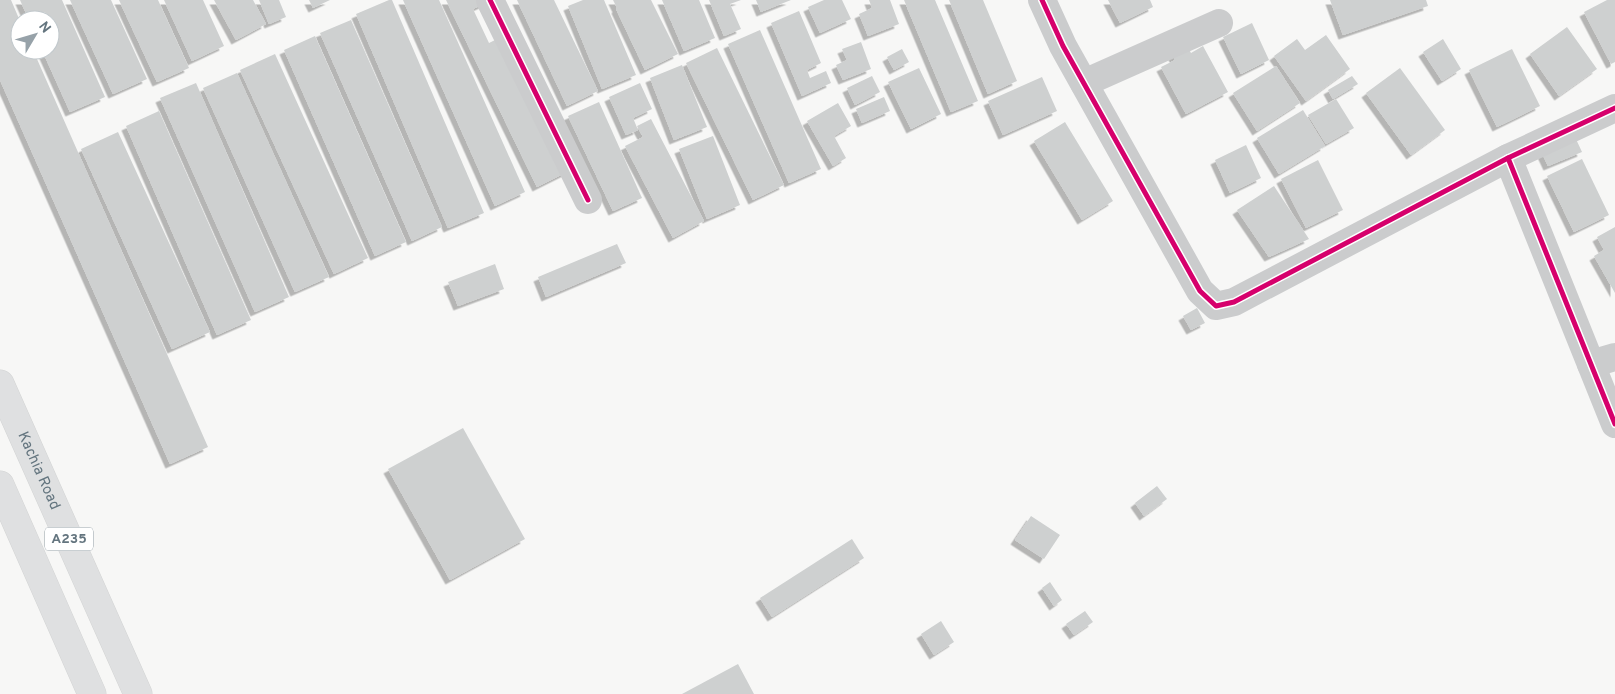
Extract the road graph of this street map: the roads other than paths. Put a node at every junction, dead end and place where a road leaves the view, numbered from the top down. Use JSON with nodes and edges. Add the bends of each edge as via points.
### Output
{"nodes":[{"id":1,"x":490,"y":0,"type":"edge"},
{"id":2,"x":1042,"y":0,"type":"edge"},
{"id":3,"x":1219,"y":23,"type":"dead end"},
{"id":4,"x":1084,"y":83,"type":"junction"},
{"id":5,"x":1615,"y":108,"type":"edge"},
{"id":6,"x":1508,"y":158,"type":"junction"},
{"id":7,"x":588,"y":200,"type":"dead end"},
{"id":8,"x":1603,"y":361,"type":"edge"},
{"id":9,"x":0,"y":384,"type":"edge"},
{"id":10,"x":1615,"y":424,"type":"edge"},
{"id":11,"x":0,"y":485,"type":"edge"},
{"id":12,"x":92,"y":694,"type":"edge"},
{"id":13,"x":138,"y":694,"type":"edge"}],
"edges":[{"from":1,"to":7,"type":"street"},
{"from":2,"to":4,"type":"street"},
{"from":3,"to":4,"type":"street"},
{"from":4,"to":6,"type":"street","via":[[1200,291],[1216,306],[1234,302]]},
{"from":5,"to":6,"type":"street"},
{"from":6,"to":8,"type":"street"},
{"from":8,"to":10,"type":"street"},
{"from":9,"to":13,"type":"highway","name":"Kachia Road","number":"A235"},
{"from":11,"to":12,"type":"highway","number":"A235"}]}
